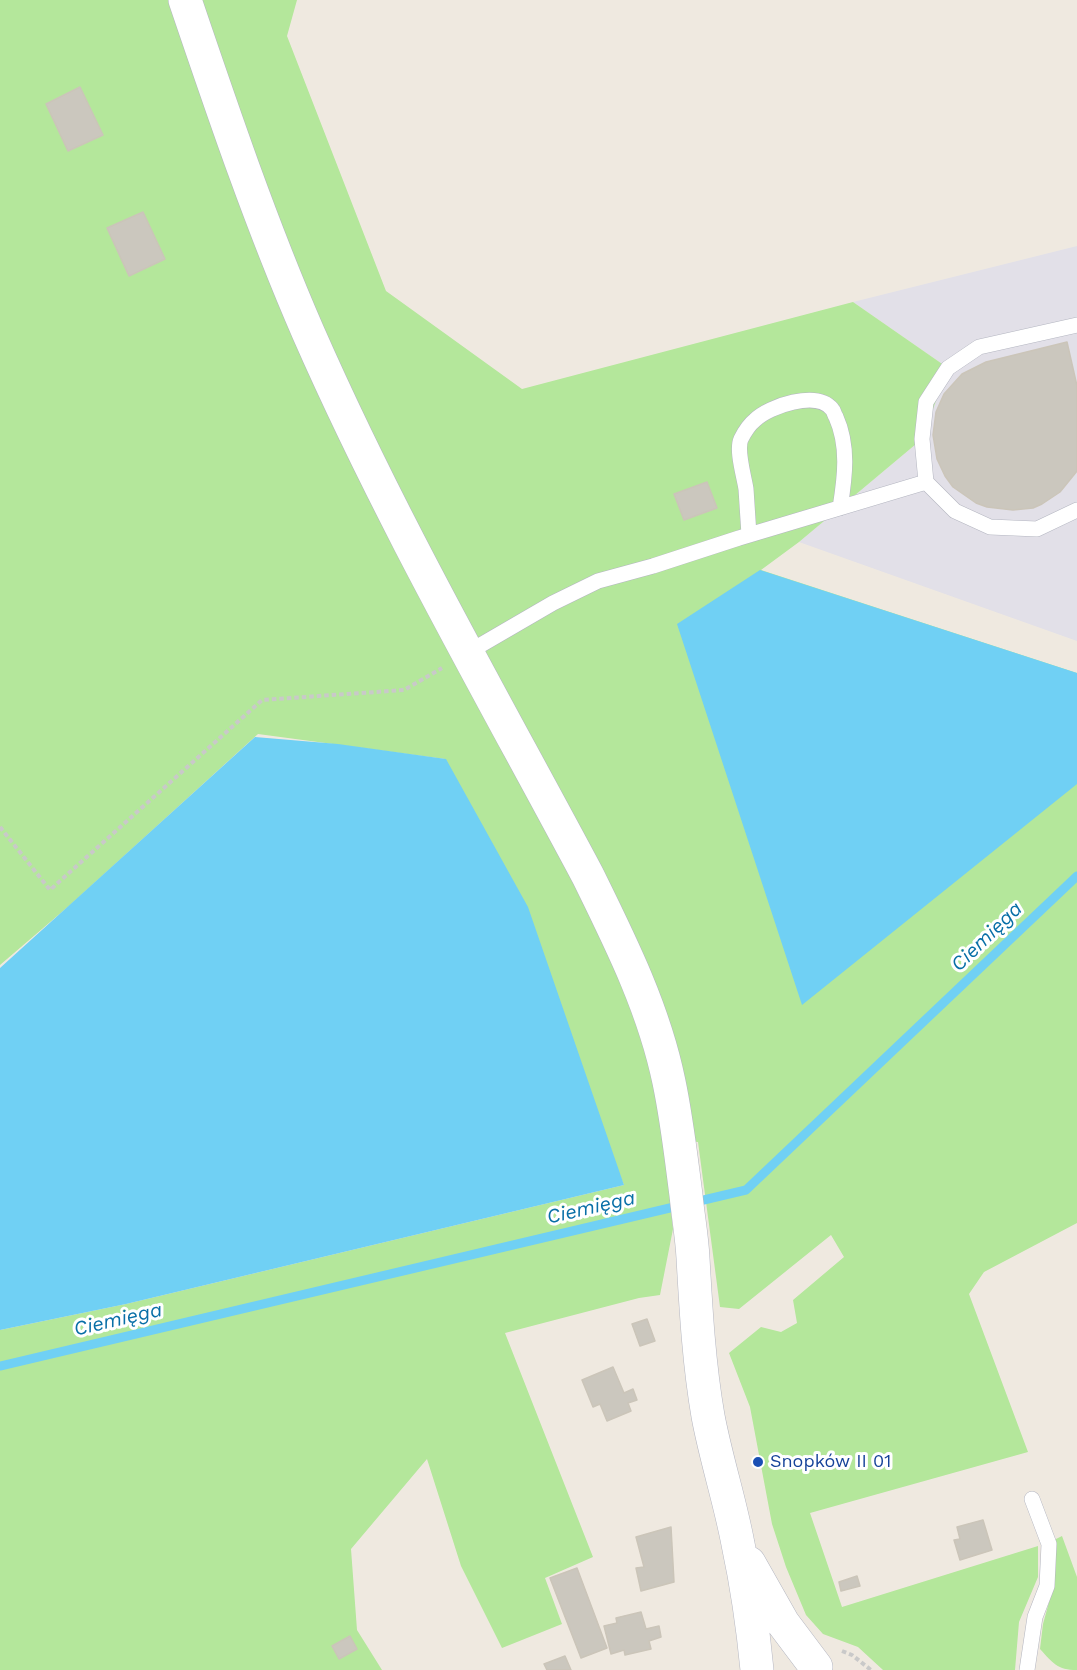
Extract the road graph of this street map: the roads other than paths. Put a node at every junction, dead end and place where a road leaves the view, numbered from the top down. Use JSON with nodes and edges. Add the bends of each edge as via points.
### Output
{"nodes":[{"id":1,"x":187,"y":1,"type":"edge"},
{"id":2,"x":1077,"y":325,"type":"edge"},
{"id":3,"x":926,"y":482,"type":"junction"},
{"id":4,"x":840,"y":508,"type":"junction"},
{"id":5,"x":1077,"y":510,"type":"edge"},
{"id":6,"x":749,"y":535,"type":"junction"},
{"id":7,"x":467,"y":653,"type":"junction"},
{"id":8,"x":1032,"y":1499,"type":"dead end"},
{"id":9,"x":738,"y":1544,"type":"junction"},
{"id":10,"x":823,"y":1668,"type":"edge"},
{"id":11,"x":757,"y":1670,"type":"edge"},
{"id":12,"x":784,"y":1670,"type":"edge"},
{"id":13,"x":1027,"y":1670,"type":"edge"}],
"edges":[{"from":1,"to":7,"type":"main road","via":[[242,164],[308,333],[399,524]]},
{"from":2,"to":3,"type":"lane","via":[[979,347],[948,368],[926,402],[922,439]]},
{"from":3,"to":4,"type":"lane"},
{"from":3,"to":5,"type":"lane","via":[[955,511],[990,527],[1037,529]]},
{"from":4,"to":6,"type":"lane"},
{"from":4,"to":6,"type":"lane","via":[[846,459],[842,430],[832,408],[809,400],[792,403],[755,419],[741,439]]},
{"from":6,"to":7,"type":"lane","via":[[598,580]]},
{"from":7,"to":9,"type":"main road","via":[[583,865],[648,1006],[658,1038],[680,1144],[693,1257],[696,1330],[708,1417]]},
{"from":8,"to":13,"type":"lane","via":[[1049,1544],[1047,1586],[1035,1617]]},
{"from":9,"to":10,"type":"main road","via":[[783,1623]]},
{"from":9,"to":11,"type":"main road"},
{"from":10,"to":12,"type":"main road","via":[[800,1666]]}]}
